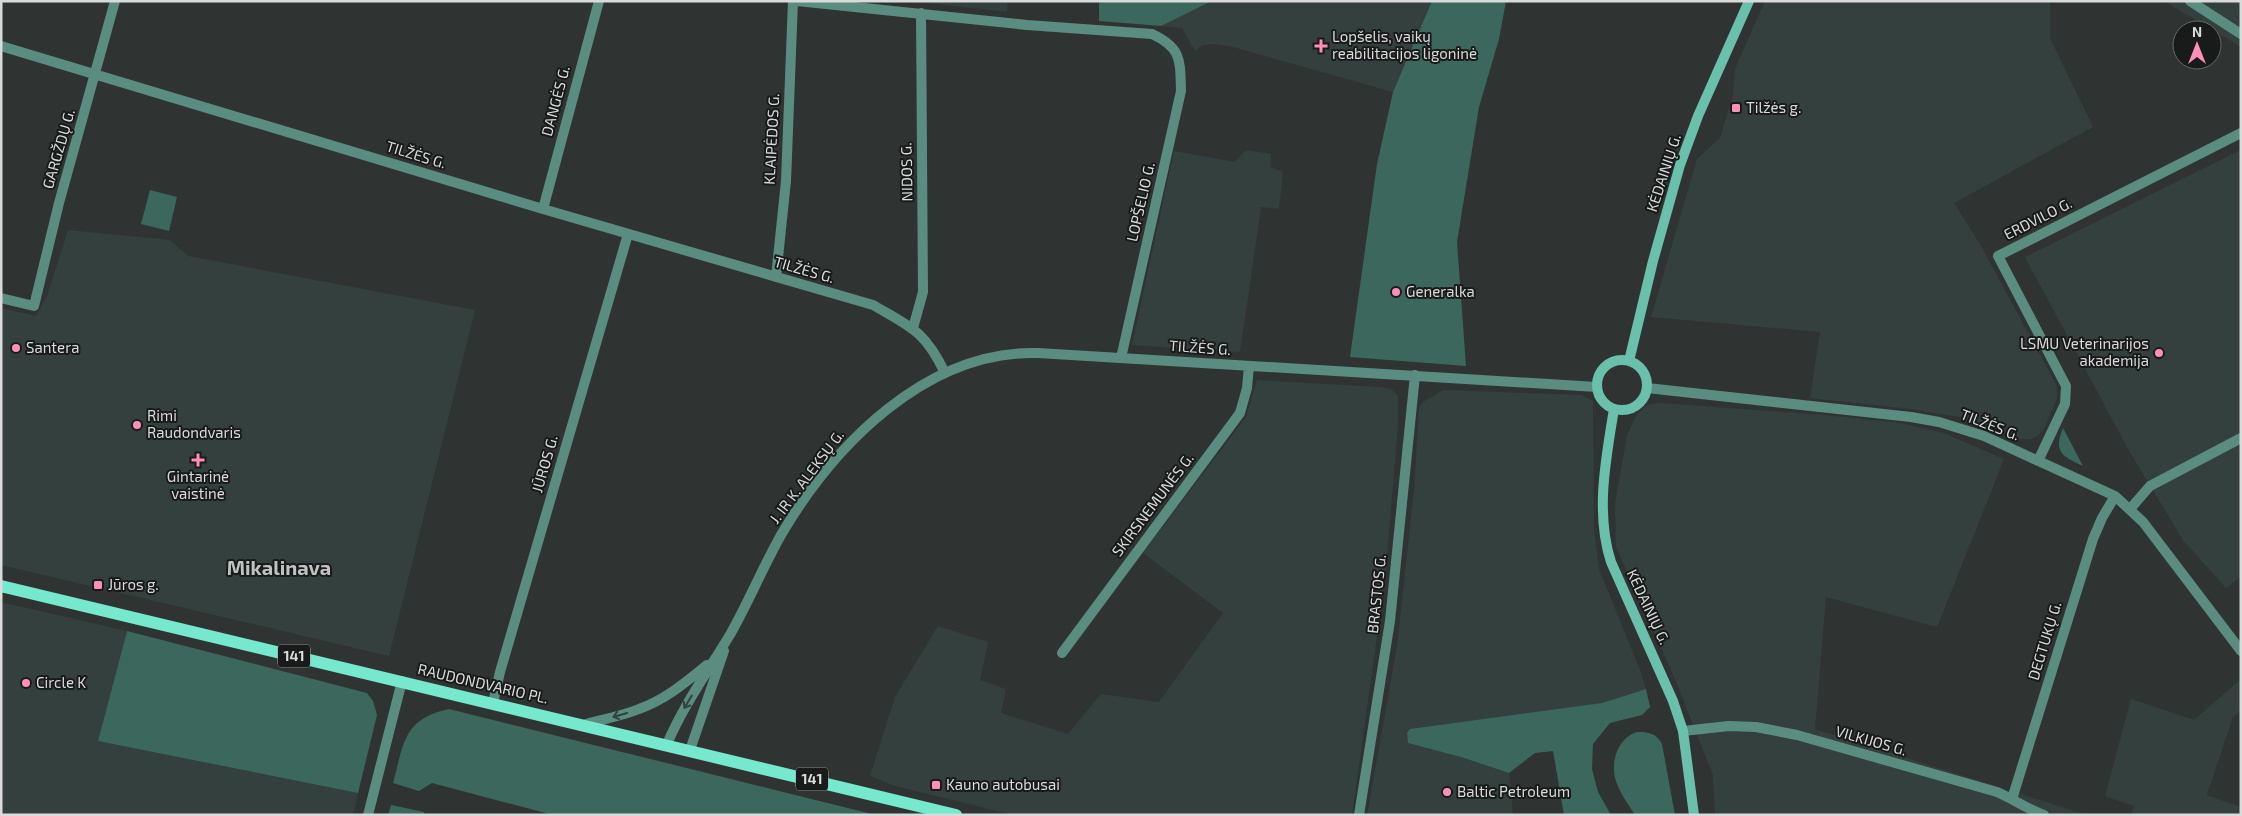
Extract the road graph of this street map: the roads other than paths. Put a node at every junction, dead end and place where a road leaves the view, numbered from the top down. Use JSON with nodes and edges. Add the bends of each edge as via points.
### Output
{"nodes":[{"id":1,"x":115,"y":1,"type":"edge"},
{"id":2,"x":599,"y":1,"type":"edge"},
{"id":3,"x":795,"y":1,"type":"edge"},
{"id":4,"x":1749,"y":1,"type":"edge"},
{"id":5,"x":2190,"y":1,"type":"edge"},
{"id":6,"x":921,"y":13,"type":"junction"},
{"id":7,"x":2241,"y":34,"type":"edge"},
{"id":8,"x":1,"y":46,"type":"edge"},
{"id":9,"x":96,"y":73,"type":"junction"},
{"id":10,"x":2241,"y":133,"type":"edge"},
{"id":11,"x":543,"y":209,"type":"junction"},
{"id":12,"x":628,"y":234,"type":"junction"},
{"id":13,"x":776,"y":277,"type":"junction"},
{"id":14,"x":1,"y":298,"type":"edge"},
{"id":15,"x":913,"y":328,"type":"junction"},
{"id":16,"x":1121,"y":358,"type":"junction"},
{"id":17,"x":1630,"y":361,"type":"junction"},
{"id":18,"x":1249,"y":366,"type":"junction"},
{"id":19,"x":945,"y":373,"type":"junction"},
{"id":20,"x":1415,"y":376,"type":"junction"},
{"id":21,"x":1597,"y":387,"type":"junction"},
{"id":22,"x":1647,"y":388,"type":"junction"},
{"id":23,"x":1614,"y":408,"type":"junction"},
{"id":24,"x":2241,"y":438,"type":"edge"},
{"id":25,"x":2038,"y":461,"type":"junction"},
{"id":26,"x":2115,"y":496,"type":"junction"},
{"id":27,"x":2130,"y":509,"type":"junction"},
{"id":28,"x":1,"y":586,"type":"edge"},
{"id":29,"x":730,"y":634,"type":"junction"},
{"id":30,"x":2241,"y":651,"type":"edge"},
{"id":31,"x":1062,"y":653,"type":"dead end"},
{"id":32,"x":712,"y":661,"type":"junction"},
{"id":33,"x":402,"y":681,"type":"junction"},
{"id":34,"x":493,"y":703,"type":"junction"},
{"id":35,"x":586,"y":724,"type":"junction"},
{"id":36,"x":1683,"y":731,"type":"junction"},
{"id":37,"x":667,"y":744,"type":"junction"},
{"id":38,"x":690,"y":750,"type":"junction"},
{"id":39,"x":2012,"y":799,"type":"junction"},
{"id":40,"x":368,"y":815,"type":"edge"},
{"id":41,"x":956,"y":815,"type":"edge"},
{"id":42,"x":1359,"y":815,"type":"edge"},
{"id":43,"x":1694,"y":815,"type":"edge"},
{"id":44,"x":2044,"y":815,"type":"edge"}],
"edges":[{"from":1,"to":9,"type":"street","name":"GARGŽDŲ G."},
{"from":2,"to":11,"type":"street","name":"DANGĖS G."},
{"from":3,"to":6,"type":"street"},
{"from":3,"to":13,"type":"street","name":"KLAIPĖDOS G.","via":[[786,181]]},
{"from":4,"to":17,"type":"main road","name":"KĖDAINIŲ G.","via":[[1698,116],[1680,166],[1653,261]]},
{"from":5,"to":7,"type":"street"},
{"from":6,"to":15,"type":"street","name":"NIDOS G.","via":[[923,292]]},
{"from":6,"to":16,"type":"street","name":"LOPŠELIO G.","via":[[1152,34],[1177,52],[1181,91]]},
{"from":8,"to":9,"type":"street","name":"TILŽĖS G."},
{"from":9,"to":11,"type":"street","name":"TILŽĖS G."},
{"from":9,"to":14,"type":"street","name":"GARGŽDŲ G.","via":[[34,306]]},
{"from":10,"to":25,"type":"street","name":"ERDVILO G.","via":[[1998,256],[2066,386],[2065,404]]},
{"from":11,"to":12,"type":"street","name":"TILŽĖS G."},
{"from":12,"to":13,"type":"street","name":"TILŽĖS G."},
{"from":12,"to":34,"type":"street","name":"JŪROS G."},
{"from":13,"to":15,"type":"street","name":"TILŽĖS G.","via":[[872,305]]},
{"from":15,"to":19,"type":"street","name":"TILŽĖS G.","via":[[928,341]]},
{"from":16,"to":18,"type":"street","name":"TILŽĖS G."},
{"from":16,"to":19,"type":"street","name":"TILŽĖS G.","via":[[1016,353],[980,359]]},
{"from":17,"to":21,"type":"main road","via":[[1610,362],[1598,377]]},
{"from":17,"to":22,"type":"main road","via":[[1643,371]]},
{"from":18,"to":20,"type":"street","name":"TILŽĖS G."},
{"from":18,"to":31,"type":"street","name":"SKIRSNEMUNĖS G.","via":[[1240,413]]},
{"from":19,"to":29,"type":"street","name":"J. IR K. ALEKSŲ G.","via":[[914,389],[887,409],[858,435],[818,482],[781,534]]},
{"from":20,"to":21,"type":"street","name":"TILŽĖS G."},
{"from":20,"to":42,"type":"street","name":"BRASTOS G.","via":[[1390,621]]},
{"from":21,"to":23,"type":"main road","via":[[1606,404]]},
{"from":22,"to":23,"type":"main road","via":[[1639,403],[1632,408]]},
{"from":22,"to":25,"type":"street","name":"TILŽĖS G.","via":[[1939,422],[1984,436]]},
{"from":23,"to":36,"type":"main road","name":"KĖDAINIŲ G.","via":[[1605,474],[1604,542]]},
{"from":24,"to":27,"type":"street","via":[[2150,486]]},
{"from":25,"to":26,"type":"street","name":"TILŽĖS G."},
{"from":26,"to":27,"type":"street","name":"TILŽĖS G."},
{"from":26,"to":39,"type":"street","name":"DEGTUKŲ G.","via":[[2093,539]]},
{"from":27,"to":30,"type":"street","name":"TILŽĖS G."},
{"from":28,"to":33,"type":"main road","name":"RAUDONDVARIO PL.","number":"141"},
{"from":29,"to":32,"type":"street","name":"J. IR K. ALEKSŲ G."},
{"from":29,"to":38,"type":"street","name":"J. IR K. ALEKSŲ G."},
{"from":32,"to":35,"type":"street","name":"J. IR K. ALEKSŲ G.","one_way":true,"via":[[654,703]]},
{"from":32,"to":37,"type":"street","name":"J. IR K. ALEKSŲ G.","one_way":true,"via":[[678,717]]},
{"from":33,"to":34,"type":"main road","name":"RAUDONDVARIO PL.","number":"141"},
{"from":33,"to":40,"type":"street"},
{"from":34,"to":35,"type":"main road","name":"RAUDONDVARIO PL.","number":"141"},
{"from":35,"to":37,"type":"main road","name":"RAUDONDVARIO PL.","number":"141"},
{"from":36,"to":39,"type":"street","name":"VILKIJOS G.","via":[[1729,726],[1756,727],[1797,735]]},
{"from":36,"to":43,"type":"main road","name":"KĖDAINIŲ G."},
{"from":37,"to":38,"type":"main road","name":"RAUDONDVARIO PL.","number":"141"},
{"from":38,"to":41,"type":"main road","name":"RAUDONDVARIO PL.","number":"141"},
{"from":39,"to":44,"type":"street","name":"VILKIJOS G.","via":[[2028,810]]}]}
